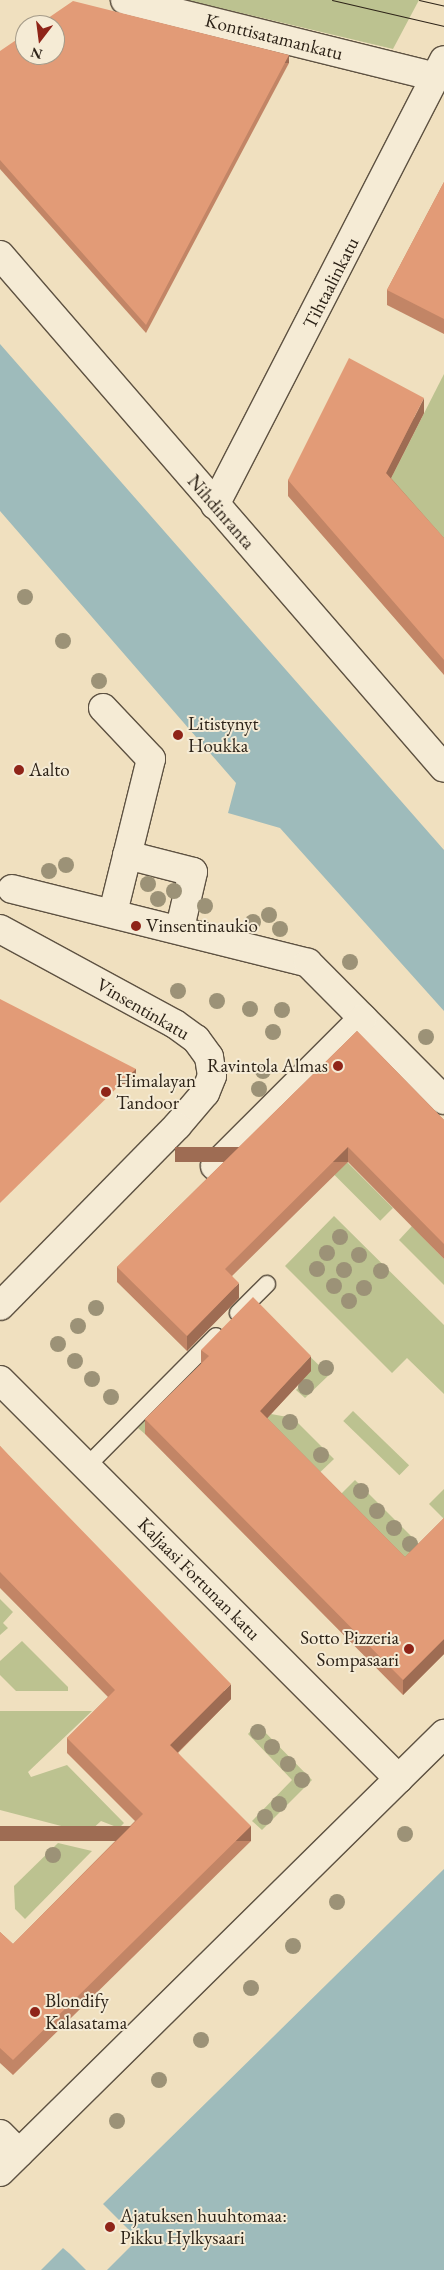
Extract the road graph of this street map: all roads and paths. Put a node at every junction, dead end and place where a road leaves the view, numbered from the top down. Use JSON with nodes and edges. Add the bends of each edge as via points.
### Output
{"nodes":[{"id":1,"x":125,"y":0,"type":"edge"},
{"id":2,"x":434,"y":67,"type":"edge"},
{"id":3,"x":0,"y":254,"type":"edge"},
{"id":4,"x":215,"y":505,"type":"junction"},
{"id":5,"x":103,"y":708,"type":"dead end"},
{"id":6,"x":444,"y":768,"type":"edge"},
{"id":7,"x":127,"y":855,"type":"junction"},
{"id":8,"x":12,"y":889,"type":"dead end"},
{"id":9,"x":113,"y":912,"type":"junction"},
{"id":10,"x":180,"y":928,"type":"junction"},
{"id":11,"x":0,"y":929,"type":"edge"},
{"id":12,"x":363,"y":1018,"type":"junction"},
{"id":13,"x":444,"y":1100,"type":"edge"},
{"id":14,"x":215,"y":1166,"type":"dead end"},
{"id":15,"x":267,"y":1284,"type":"dead end"},
{"id":16,"x":0,"y":1306,"type":"edge"},
{"id":17,"x":0,"y":1380,"type":"edge"},
{"id":18,"x":87,"y":1466,"type":"junction"},
{"id":19,"x":444,"y":1734,"type":"edge"},
{"id":20,"x":399,"y":1779,"type":"junction"},
{"id":21,"x":9,"y":2143,"type":"edge"},
{"id":22,"x":0,"y":2172,"type":"edge"}],
"edges":[{"from":1,"to":2,"type":"street","name":"Konttisatamankatu"},
{"from":2,"to":4,"type":"street","name":"Tihtaalinkatu"},
{"from":3,"to":4,"type":"street","name":"Nihdinranta"},
{"from":4,"to":6,"type":"street","name":"Nihdinranta"},
{"from":5,"to":7,"type":"street","via":[[151,759]]},
{"from":7,"to":9,"type":"street"},
{"from":7,"to":10,"type":"street","via":[[195,866]]},
{"from":8,"to":9,"type":"street"},
{"from":9,"to":10,"type":"street"},
{"from":10,"to":12,"type":"street","via":[[308,963]]},
{"from":11,"to":16,"type":"street","name":"Vinsentinkatu","via":[[175,1024],[196,1040],[209,1057],[212,1076],[205,1093],[177,1126]]},
{"from":12,"to":13,"type":"street"},
{"from":12,"to":14,"type":"street"},
{"from":15,"to":18,"type":"lane"},
{"from":17,"to":18,"type":"street","name":"Kaljaasi Fortunan katu"},
{"from":18,"to":20,"type":"street","name":"Kaljaasi Fortunan katu"},
{"from":19,"to":20,"type":"street"},
{"from":20,"to":21,"type":"street"},
{"from":21,"to":22,"type":"street"}]}
